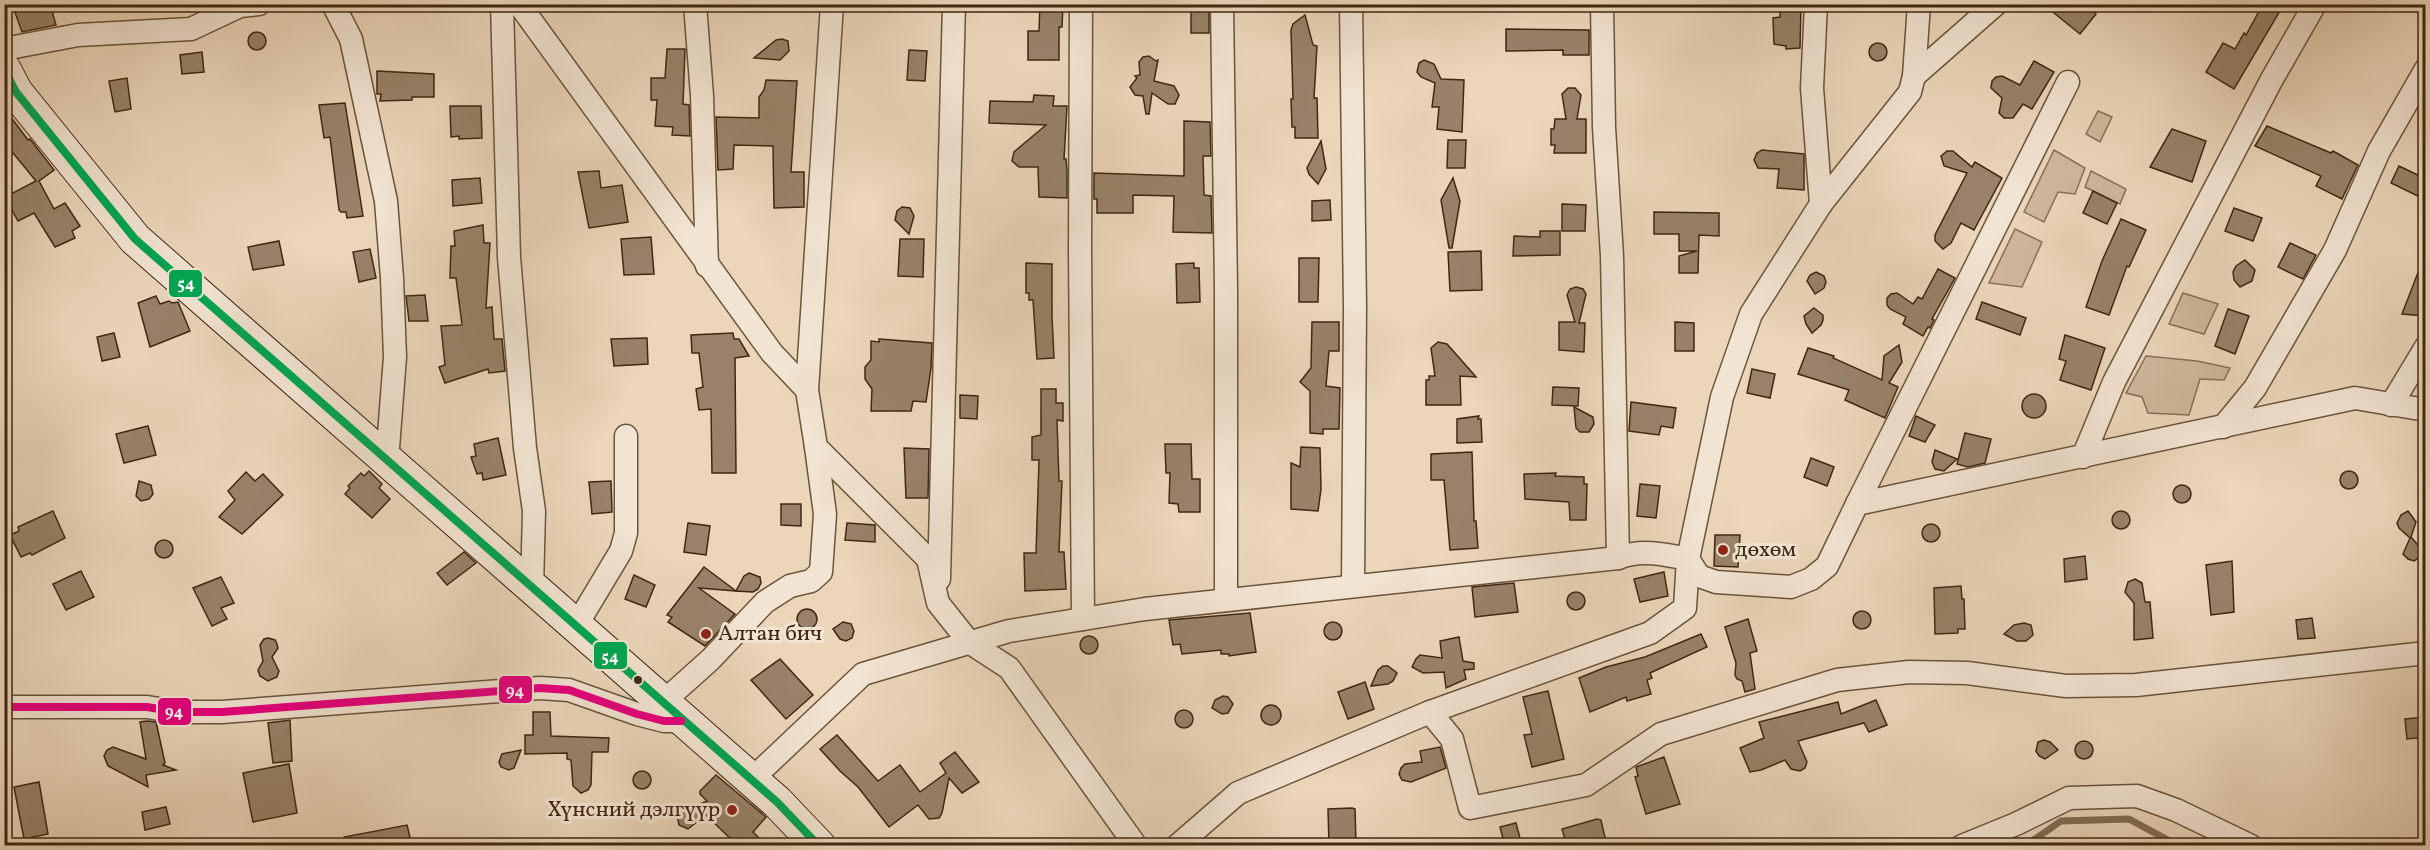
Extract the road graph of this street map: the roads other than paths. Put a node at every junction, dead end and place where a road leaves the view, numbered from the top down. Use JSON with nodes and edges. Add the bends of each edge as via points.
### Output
{"nodes":[{"id":1,"x":259,"y":4,"type":"edge"},
{"id":2,"x":333,"y":4,"type":"edge"},
{"id":3,"x":502,"y":4,"type":"edge"},
{"id":4,"x":519,"y":4,"type":"edge"},
{"id":5,"x":695,"y":4,"type":"edge"},
{"id":6,"x":832,"y":4,"type":"edge"},
{"id":7,"x":954,"y":4,"type":"edge"},
{"id":8,"x":1081,"y":4,"type":"edge"},
{"id":9,"x":1222,"y":4,"type":"edge"},
{"id":10,"x":1352,"y":4,"type":"edge"},
{"id":11,"x":1602,"y":4,"type":"edge"},
{"id":12,"x":1815,"y":4,"type":"edge"},
{"id":13,"x":1919,"y":4,"type":"edge"},
{"id":14,"x":1996,"y":4,"type":"edge"},
{"id":15,"x":2315,"y":4,"type":"edge"},
{"id":16,"x":4,"y":49,"type":"edge"},
{"id":17,"x":4,"y":69,"type":"edge"},
{"id":18,"x":2426,"y":69,"type":"edge"},
{"id":19,"x":1914,"y":76,"type":"junction"},
{"id":20,"x":2068,"y":82,"type":"dead end"},
{"id":21,"x":1821,"y":204,"type":"junction"},
{"id":22,"x":707,"y":266,"type":"junction"},
{"id":23,"x":2426,"y":347,"type":"edge"},
{"id":24,"x":807,"y":390,"type":"junction"},
{"id":25,"x":2391,"y":405,"type":"junction"},
{"id":26,"x":2426,"y":410,"type":"edge"},
{"id":27,"x":2223,"y":427,"type":"junction"},
{"id":28,"x":626,"y":436,"type":"dead end"},
{"id":29,"x":816,"y":447,"type":"junction"},
{"id":30,"x":2083,"y":457,"type":"junction"},
{"id":31,"x":387,"y":460,"type":"junction"},
{"id":32,"x":1857,"y":504,"type":"junction"},
{"id":33,"x":1618,"y":558,"type":"junction"},
{"id":34,"x":1688,"y":559,"type":"junction"},
{"id":35,"x":1353,"y":586,"type":"junction"},
{"id":36,"x":532,"y":587,"type":"junction"},
{"id":37,"x":1226,"y":600,"type":"junction"},
{"id":38,"x":938,"y":603,"type":"junction"},
{"id":39,"x":1083,"y":619,"type":"junction"},
{"id":40,"x":576,"y":626,"type":"junction"},
{"id":41,"x":969,"y":642,"type":"junction"},
{"id":42,"x":2426,"y":653,"type":"edge"},
{"id":43,"x":4,"y":707,"type":"edge"},
{"id":44,"x":674,"y":712,"type":"junction"},
{"id":45,"x":1430,"y":712,"type":"junction"},
{"id":46,"x":751,"y":780,"type":"junction"},
{"id":47,"x":819,"y":846,"type":"edge"},
{"id":48,"x":1136,"y":846,"type":"edge"},
{"id":49,"x":1177,"y":846,"type":"edge"},
{"id":50,"x":1962,"y":846,"type":"edge"},
{"id":51,"x":2251,"y":846,"type":"edge"}],
"edges":[{"from":1,"to":16,"type":"street","via":[[240,6],[191,29],[78,35]]},
{"from":2,"to":31,"type":"street","via":[[351,39],[386,201],[395,357]]},
{"from":3,"to":36,"type":"street","via":[[509,257],[534,511]]},
{"from":4,"to":22,"type":"street"},
{"from":5,"to":22,"type":"street"},
{"from":6,"to":24,"type":"street"},
{"from":7,"to":38,"type":"street"},
{"from":8,"to":39,"type":"street"},
{"from":9,"to":37,"type":"street"},
{"from":10,"to":35,"type":"street"},
{"from":11,"to":33,"type":"street"},
{"from":12,"to":21,"type":"street","via":[[1812,88]]},
{"from":13,"to":19,"type":"street"},
{"from":14,"to":19,"type":"street"},
{"from":15,"to":30,"type":"street","via":[[2114,382]]},
{"from":17,"to":31,"type":"main road","via":[[16,92],[135,239]]},
{"from":18,"to":27,"type":"street","via":[[2379,151],[2335,250],[2255,388]]},
{"from":19,"to":21,"type":"street","via":[[1910,92]]},
{"from":20,"to":32,"type":"street"},
{"from":21,"to":34,"type":"street","via":[[1751,314],[1722,398]]},
{"from":22,"to":24,"type":"street","via":[[772,353]]},
{"from":23,"to":25,"type":"street"},
{"from":24,"to":29,"type":"street"},
{"from":25,"to":26,"type":"street"},
{"from":25,"to":27,"type":"street","via":[[2355,398]]},
{"from":27,"to":30,"type":"street"},
{"from":28,"to":40,"type":"street","via":[[626,533],[621,551]]},
{"from":29,"to":38,"type":"street","via":[[928,560]]},
{"from":29,"to":44,"type":"street","via":[[825,514],[821,572],[811,581],[790,585],[765,602],[710,660]]},
{"from":30,"to":32,"type":"street"},
{"from":31,"to":36,"type":"main road"},
{"from":32,"to":34,"type":"street","via":[[1827,566],[1811,579],[1791,587],[1716,582],[1699,576]]},
{"from":33,"to":34,"type":"street","via":[[1658,552]]},
{"from":33,"to":35,"type":"street"},
{"from":34,"to":45,"type":"street","via":[[1685,608],[1650,633]]},
{"from":35,"to":37,"type":"street"},
{"from":36,"to":40,"type":"main road"},
{"from":37,"to":39,"type":"street"},
{"from":38,"to":41,"type":"street"},
{"from":39,"to":41,"type":"street"},
{"from":40,"to":44,"type":"main road"},
{"from":41,"to":46,"type":"street","via":[[863,674]]},
{"from":41,"to":48,"type":"street","via":[[1009,668]]},
{"from":42,"to":45,"type":"street","via":[[2136,685],[2066,686],[1966,673],[1909,672],[1837,680],[1661,734],[1586,785],[1470,808],[1452,739]]},
{"from":43,"to":44,"type":"street","via":[[147,707],[222,712],[540,688],[569,690],[664,721]]},
{"from":44,"to":46,"type":"main road"},
{"from":45,"to":49,"type":"street","via":[[1238,793]]},
{"from":46,"to":47,"type":"main road"},
{"from":50,"to":51,"type":"street","via":[[2069,798],[2137,796]]}]}
